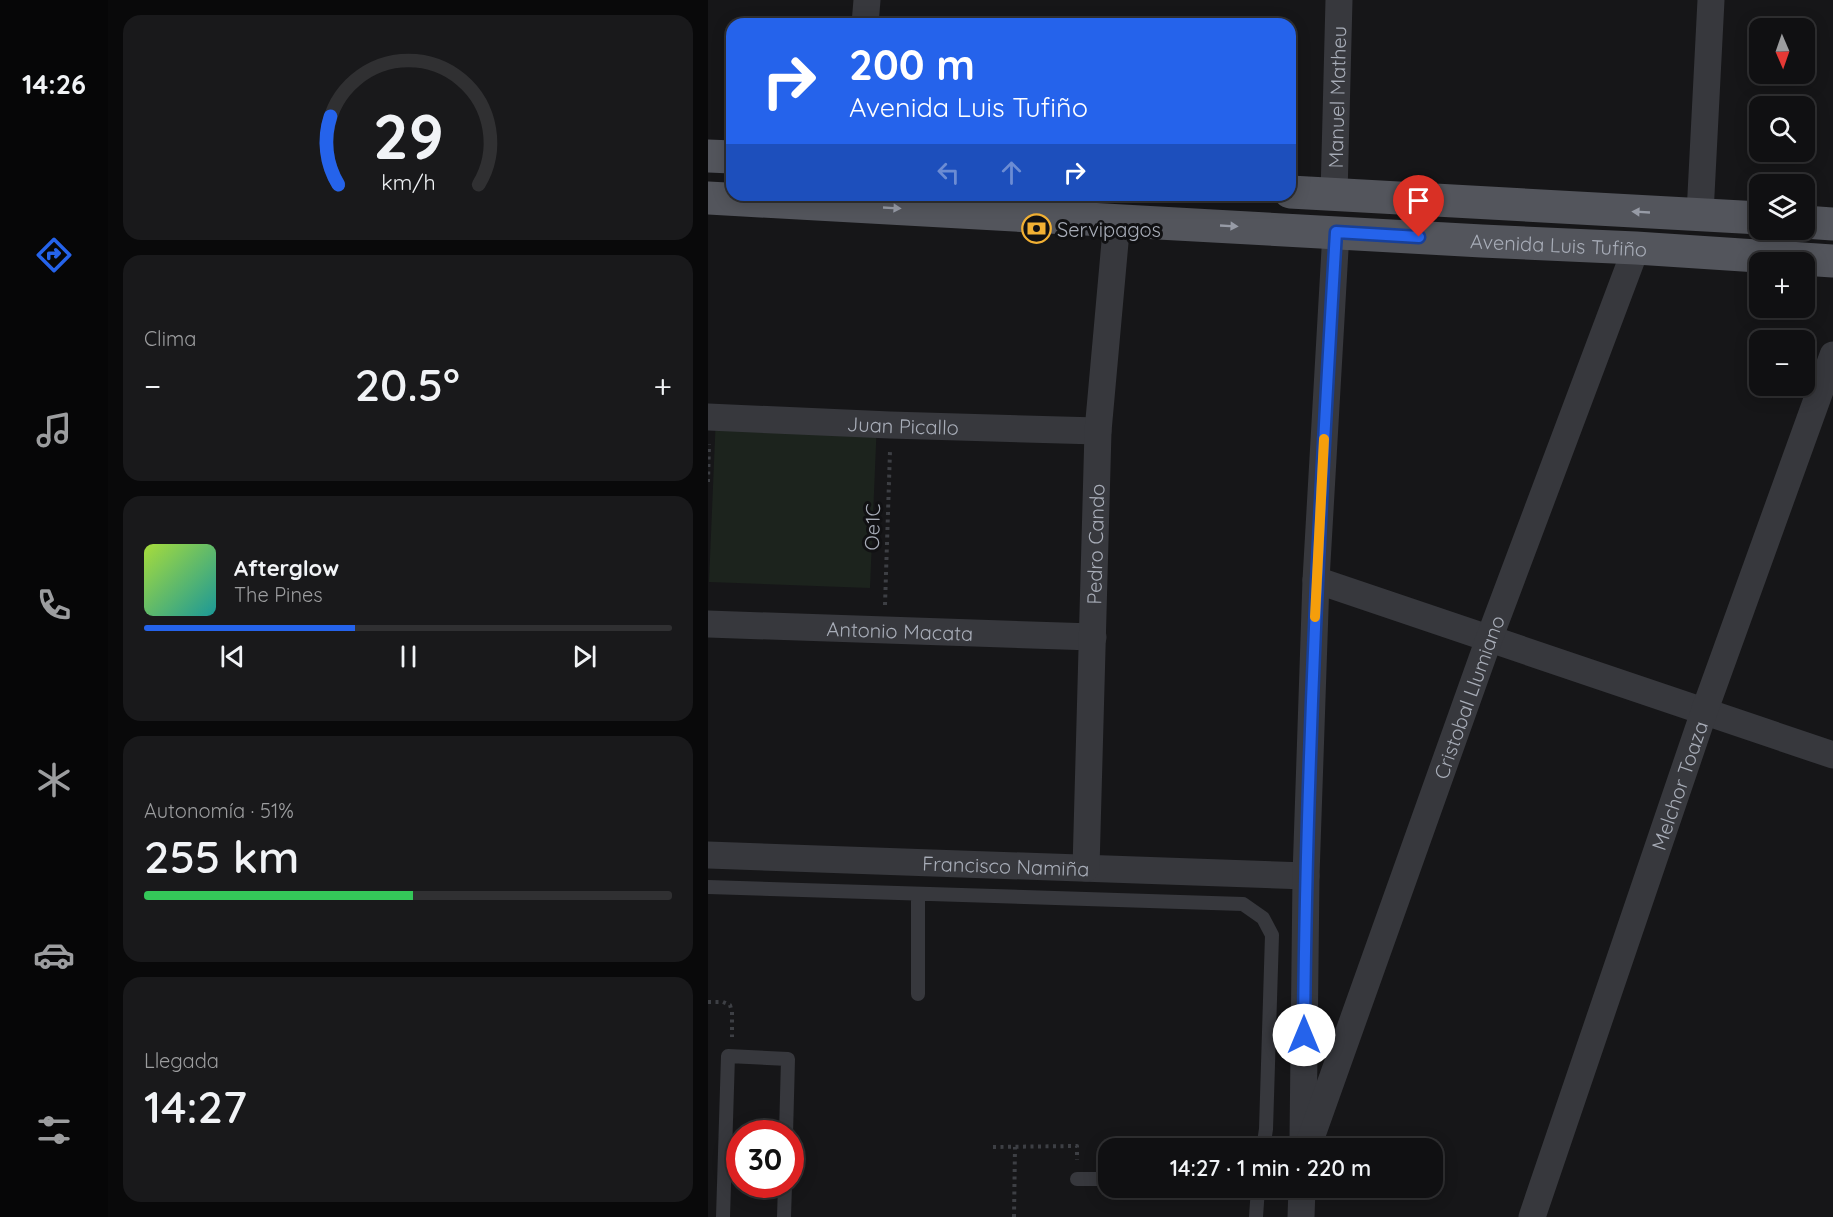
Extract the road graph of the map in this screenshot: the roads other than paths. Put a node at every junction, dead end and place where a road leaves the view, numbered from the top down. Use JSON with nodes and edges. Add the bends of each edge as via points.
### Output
{"nodes":[{"id":1,"x":867,"y":0,"type":"edge"},
{"id":2,"x":1340,"y":0,"type":"edge"},
{"id":3,"x":1711,"y":0,"type":"edge"},
{"id":4,"x":866,"y":18,"type":"edge"},
{"id":5,"x":708,"y":156,"type":"edge"},
{"id":6,"x":726,"y":157,"type":"edge"},
{"id":7,"x":1296,"y":192,"type":"edge"},
{"id":8,"x":1334,"y":195,"type":"junction"},
{"id":9,"x":708,"y":198,"type":"edge"},
{"id":10,"x":726,"y":199,"type":"edge"},
{"id":11,"x":764,"y":201,"type":"edge"},
{"id":12,"x":1483,"y":204,"type":"junction"},
{"id":13,"x":1172,"y":209,"type":"edge"},
{"id":14,"x":1700,"y":214,"type":"junction"},
{"id":15,"x":1749,"y":217,"type":"edge"},
{"id":16,"x":1117,"y":220,"type":"junction"},
{"id":17,"x":1815,"y":223,"type":"edge"},
{"id":18,"x":1833,"y":224,"type":"edge"},
{"id":19,"x":1336,"y":232,"type":"junction"},
{"id":20,"x":1482,"y":241,"type":"junction"},
{"id":21,"x":1636,"y":248,"type":"junction"},
{"id":22,"x":1833,"y":261,"type":"edge"},
{"id":23,"x":1833,"y":355,"type":"edge"},
{"id":24,"x":709,"y":417,"type":"edge"},
{"id":25,"x":1098,"y":431,"type":"junction"},
{"id":26,"x":1316,"y":580,"type":"junction"},
{"id":27,"x":708,"y":624,"type":"edge"},
{"id":28,"x":1093,"y":637,"type":"junction"},
{"id":29,"x":1489,"y":639,"type":"junction"},
{"id":30,"x":1704,"y":712,"type":"junction"},
{"id":31,"x":1833,"y":754,"type":"edge"},
{"id":32,"x":708,"y":855,"type":"edge"},
{"id":33,"x":1086,"y":868,"type":"junction"},
{"id":34,"x":1306,"y":876,"type":"junction"},
{"id":35,"x":708,"y":887,"type":"edge"},
{"id":36,"x":918,"y":894,"type":"junction"},
{"id":37,"x":918,"y":994,"type":"dead end"},
{"id":38,"x":726,"y":1120,"type":"edge"},
{"id":39,"x":726,"y":1120,"type":"edge"},
{"id":40,"x":786,"y":1120,"type":"edge"},
{"id":41,"x":1265,"y":1138,"type":"edge"},
{"id":42,"x":1305,"y":1138,"type":"edge"},
{"id":43,"x":1309,"y":1138,"type":"edge"},
{"id":44,"x":1077,"y":1179,"type":"dead end"},
{"id":45,"x":1098,"y":1179,"type":"edge"},
{"id":46,"x":785,"y":1198,"type":"edge"},
{"id":47,"x":1257,"y":1198,"type":"edge"},
{"id":48,"x":1302,"y":1198,"type":"edge"},
{"id":49,"x":723,"y":1217,"type":"edge"},
{"id":50,"x":784,"y":1217,"type":"edge"},
{"id":51,"x":1256,"y":1217,"type":"edge"},
{"id":52,"x":1301,"y":1217,"type":"edge"},
{"id":53,"x":1532,"y":1217,"type":"edge"}],
"edges":[{"from":1,"to":4,"type":"street"},
{"from":2,"to":8,"type":"street","name":"Manuel Matheu"},
{"from":3,"to":14,"type":"street"},
{"from":5,"to":6,"type":"main road"},
{"from":7,"to":8,"type":"main road","name":"Avenida Luis Tufiño"},
{"from":8,"to":12,"type":"main road","name":"Avenida Luis Tufiño"},
{"from":9,"to":10,"type":"main road","name":"Avenida Luis Tufiño","one_way":true},
{"from":11,"to":16,"type":"main road","name":"Avenida Luis Tufiño","one_way":true},
{"from":14,"to":12,"type":"main road","name":"Avenida Luis Tufiño","one_way":true},
{"from":12,"to":20,"type":"main road"},
{"from":13,"to":16,"type":"main road","name":"Avenida Luis Tufiño"},
{"from":13,"to":19,"type":"main road","name":"Avenida Luis Tufiño","one_way":true},
{"from":14,"to":15,"type":"main road","name":"Avenida Luis Tufiño"},
{"from":16,"to":25,"type":"street","name":"Pedro Cando"},
{"from":17,"to":18,"type":"main road"},
{"from":19,"to":20,"type":"main road","name":"Avenida Luis Tufiño"},
{"from":19,"to":26,"type":"street"},
{"from":20,"to":21,"type":"main road","name":"Avenida Luis Tufiño"},
{"from":21,"to":22,"type":"main road","name":"Avenida Luis Tufiño"},
{"from":21,"to":29,"type":"street","name":"Cristobal Llumiano"},
{"from":23,"to":30,"type":"street","name":"Melchor Toaza"},
{"from":24,"to":25,"type":"street","name":"Juan Picallo"},
{"from":25,"to":28,"type":"street","name":"Pedro Cando"},
{"from":26,"to":29,"type":"street"},
{"from":26,"to":34,"type":"street"},
{"from":27,"to":28,"type":"street","name":"Antonio Macata"},
{"from":28,"to":33,"type":"street","name":"Pedro Cando"},
{"from":29,"to":30,"type":"street"},
{"from":29,"to":43,"type":"street","name":"Cristobal Llumiano"},
{"from":30,"to":31,"type":"street"},
{"from":30,"to":53,"type":"street","name":"Melchor Toaza"},
{"from":32,"to":33,"type":"street","name":"Francisco Namiña"},
{"from":33,"to":34,"type":"street","name":"Francisco Namiña"},
{"from":34,"to":42,"type":"street"},
{"from":35,"to":36,"type":"lane"},
{"from":36,"to":37,"type":"lane"},
{"from":36,"to":41,"type":"lane","via":[[1243,904],[1255,911],[1272,935]]},
{"from":38,"to":40,"type":"lane","via":[[728,1056],[732,1056],[788,1059]]},
{"from":39,"to":49,"type":"lane"},
{"from":44,"to":45,"type":"lane"},
{"from":46,"to":50,"type":"lane"},
{"from":47,"to":51,"type":"lane"},
{"from":48,"to":52,"type":"street"}]}
